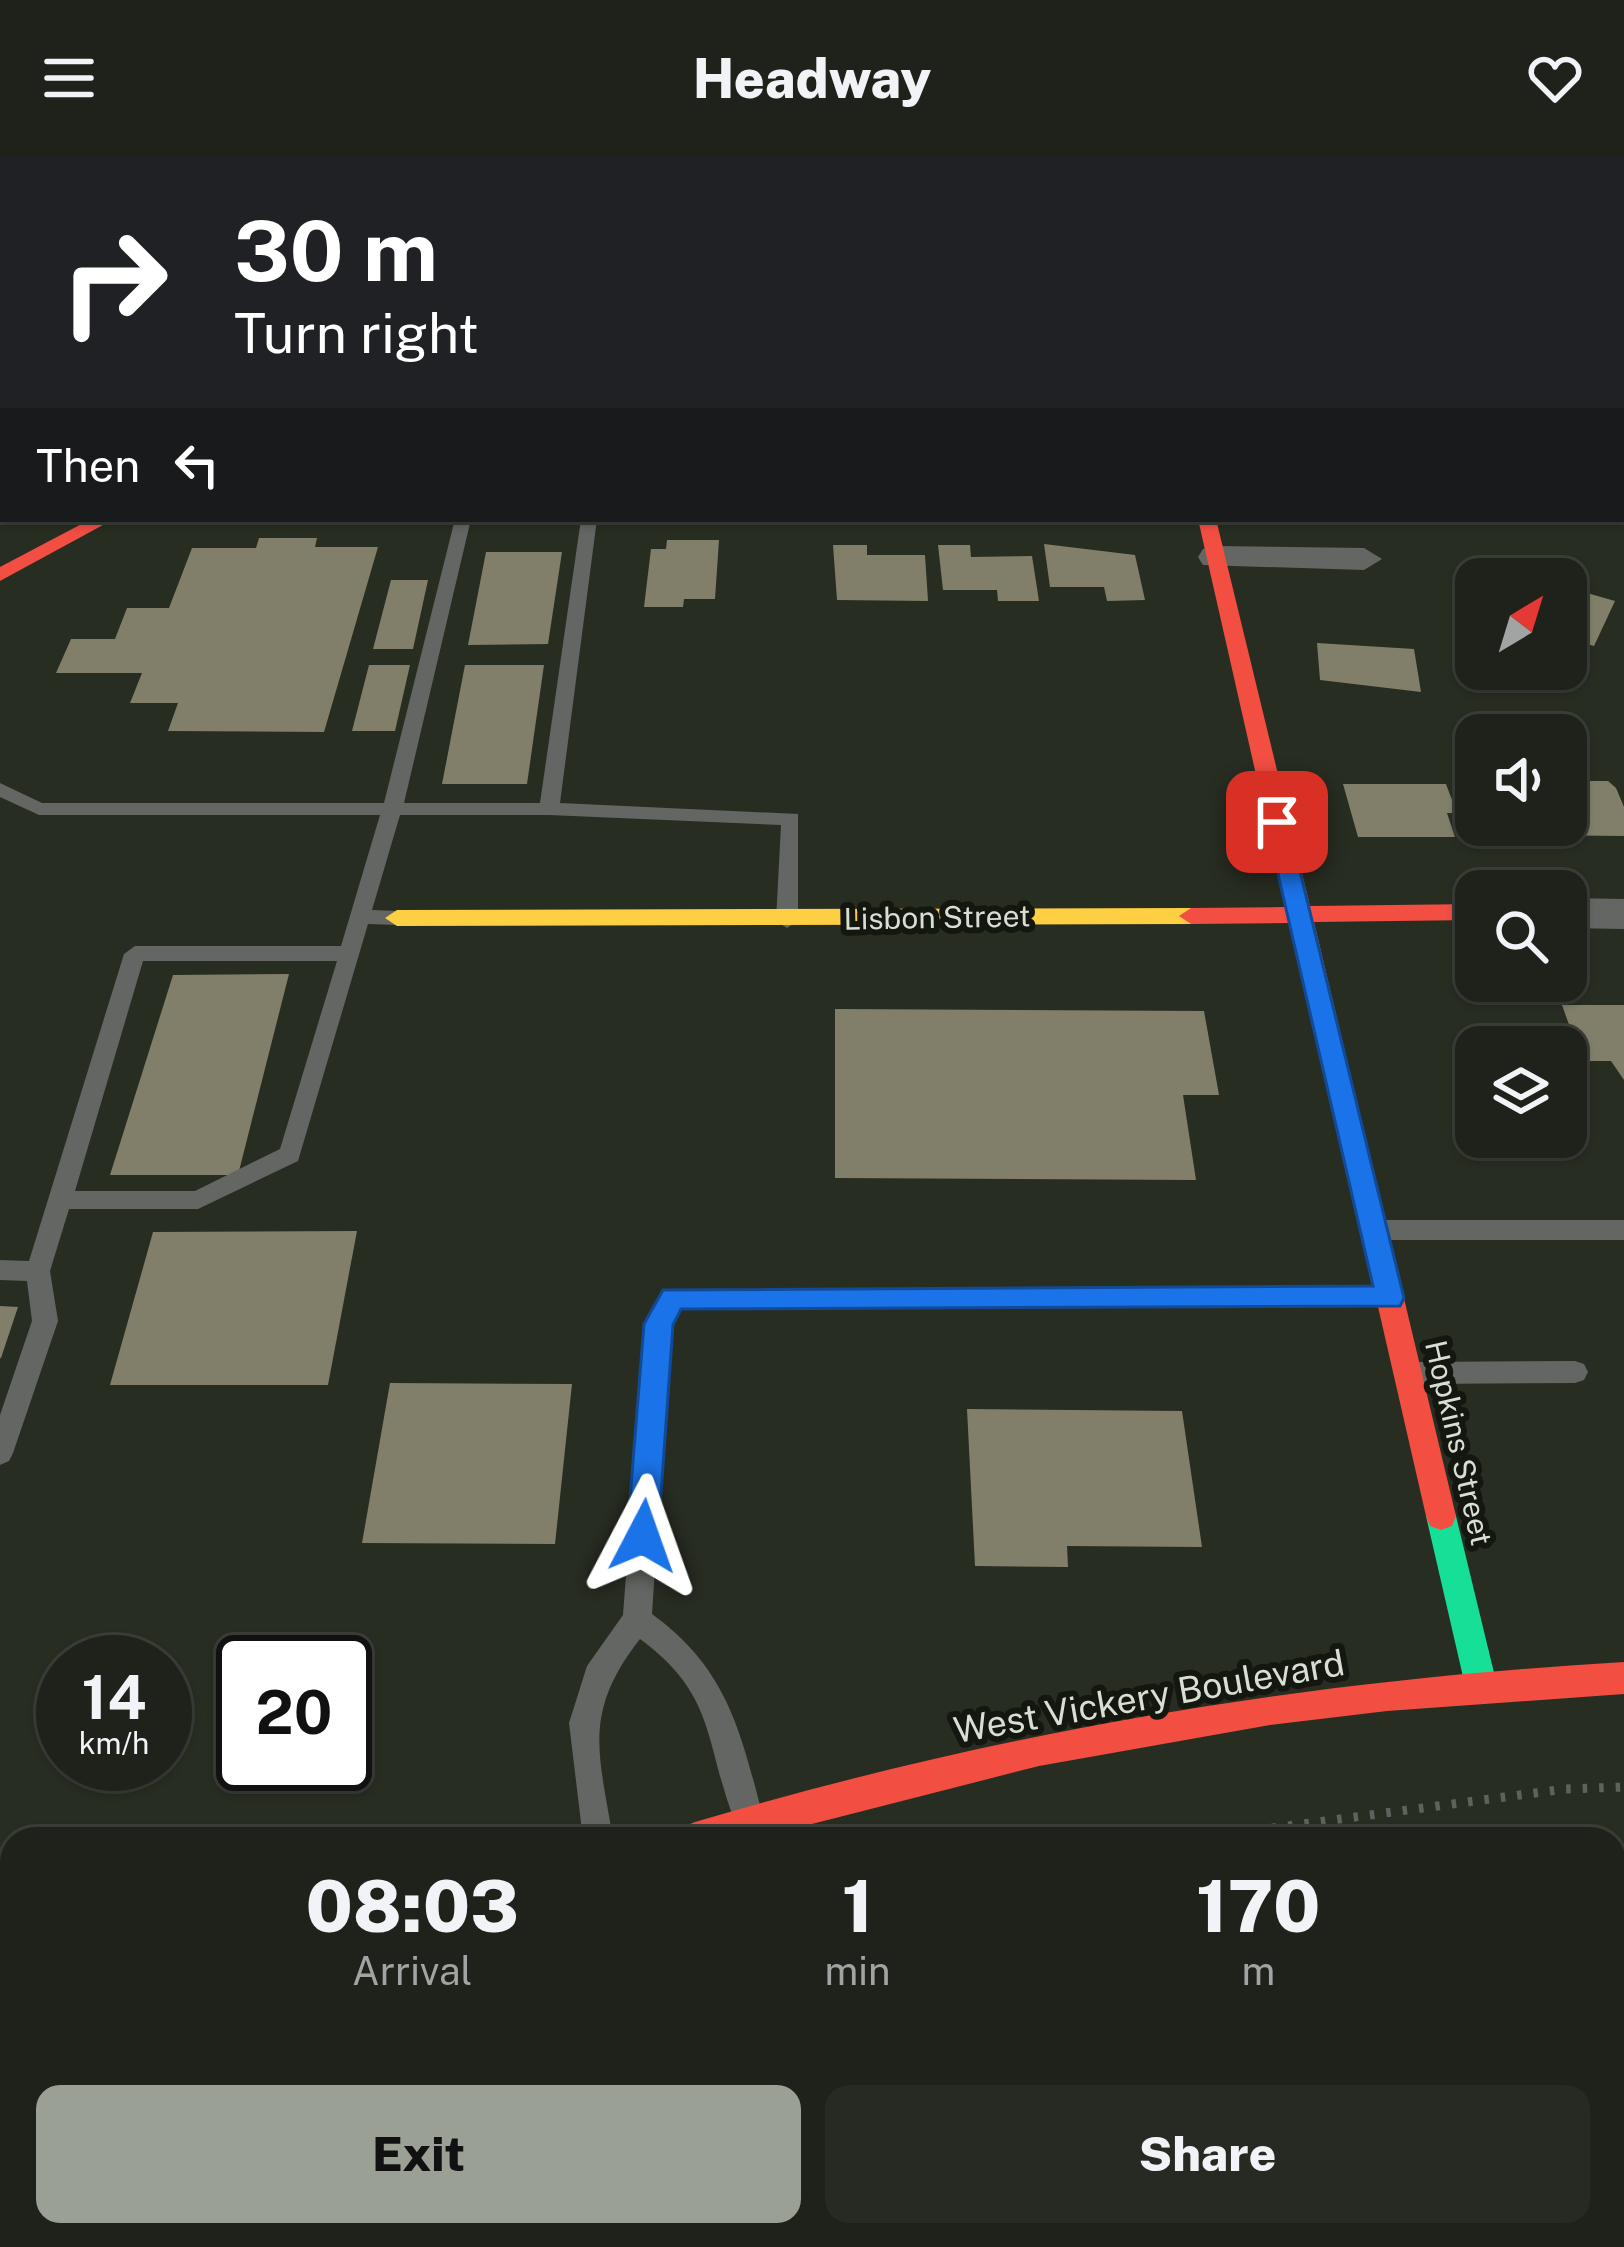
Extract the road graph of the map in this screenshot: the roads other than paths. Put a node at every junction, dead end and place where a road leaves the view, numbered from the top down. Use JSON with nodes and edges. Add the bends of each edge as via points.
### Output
{"nodes":[{"id":1,"x":98,"y":522,"type":"edge"},
{"id":2,"x":462,"y":522,"type":"edge"},
{"id":3,"x":589,"y":522,"type":"edge"},
{"id":4,"x":1208,"y":522,"type":"edge"},
{"id":5,"x":1216,"y":557,"type":"junction"},
{"id":6,"x":1364,"y":560,"type":"dead end"},
{"id":7,"x":7,"y":564,"type":"edge"},
{"id":8,"x":0,"y":789,"type":"edge"},
{"id":9,"x":549,"y":809,"type":"junction"},
{"id":10,"x":390,"y":812,"type":"junction"},
{"id":11,"x":1297,"y":910,"type":"junction"},
{"id":12,"x":1455,"y":912,"type":"edge"},
{"id":13,"x":1587,"y":913,"type":"edge"},
{"id":14,"x":1624,"y":914,"type":"edge"},
{"id":15,"x":358,"y":916,"type":"junction"},
{"id":16,"x":398,"y":918,"type":"joint"},
{"id":17,"x":787,"y":921,"type":"junction"},
{"id":18,"x":350,"y":953,"type":"junction"},
{"id":19,"x":60,"y":1200,"type":"junction"},
{"id":20,"x":1373,"y":1230,"type":"junction"},
{"id":21,"x":1624,"y":1230,"type":"edge"},
{"id":22,"x":0,"y":1270,"type":"edge"},
{"id":23,"x":38,"y":1271,"type":"junction"},
{"id":24,"x":1390,"y":1298,"type":"junction"},
{"id":25,"x":1575,"y":1372,"type":"dead end"},
{"id":26,"x":1407,"y":1373,"type":"junction"},
{"id":27,"x":0,"y":1453,"type":"edge"},
{"id":28,"x":637,"y":1620,"type":"junction"},
{"id":29,"x":1624,"y":1678,"type":"edge"},
{"id":30,"x":1480,"y":1681,"type":"junction"},
{"id":31,"x":749,"y":1821,"type":"junction"},
{"id":32,"x":596,"y":1827,"type":"edge"},
{"id":33,"x":731,"y":1827,"type":"edge"}],
"edges":[{"from":1,"to":7,"type":"street"},
{"from":2,"to":10,"type":"lane"},
{"from":3,"to":9,"type":"lane"},
{"from":4,"to":5,"type":"street","name":"Hopkins Street"},
{"from":5,"to":6,"type":"street"},
{"from":5,"to":11,"type":"street","name":"Hopkins Street"},
{"from":8,"to":10,"type":"lane","via":[[40,809]]},
{"from":9,"to":10,"type":"lane"},
{"from":9,"to":17,"type":"lane","via":[[791,819]]},
{"from":10,"to":15,"type":"lane"},
{"from":11,"to":12,"type":"street","name":"Lisbon Street"},
{"from":11,"to":17,"type":"street","name":"Lisbon Street"},
{"from":11,"to":20,"type":"street","name":"Hopkins Street"},
{"from":13,"to":14,"type":"street"},
{"from":15,"to":16,"type":"lane"},
{"from":15,"to":18,"type":"lane"},
{"from":16,"to":17,"type":"street","name":"Lisbon Street"},
{"from":18,"to":19,"type":"lane","via":[[290,1155],[198,1200]]},
{"from":18,"to":19,"type":"lane","via":[[135,954]]},
{"from":19,"to":23,"type":"lane"},
{"from":20,"to":21,"type":"lane"},
{"from":20,"to":24,"type":"street","name":"Hopkins Street"},
{"from":22,"to":23,"type":"lane"},
{"from":23,"to":27,"type":"lane","via":[[45,1321]]},
{"from":24,"to":26,"type":"street","name":"Hopkins Street"},
{"from":24,"to":28,"type":"lane","via":[[673,1298],[658,1324]]},
{"from":25,"to":26,"type":"lane"},
{"from":26,"to":30,"type":"street","name":"Hopkins Street"},
{"from":28,"to":31,"type":"lane","via":[[676,1646],[705,1682]]},
{"from":28,"to":32,"type":"lane","via":[[596,1669],[584,1702]]},
{"from":29,"to":30,"type":"street","name":"West Vickery Boulevard"},
{"from":30,"to":31,"type":"street","name":"West Vickery Boulevard","via":[[1322,1698],[1111,1735],[862,1787]]},
{"from":31,"to":33,"type":"street","name":"West Vickery Boulevard"}]}
